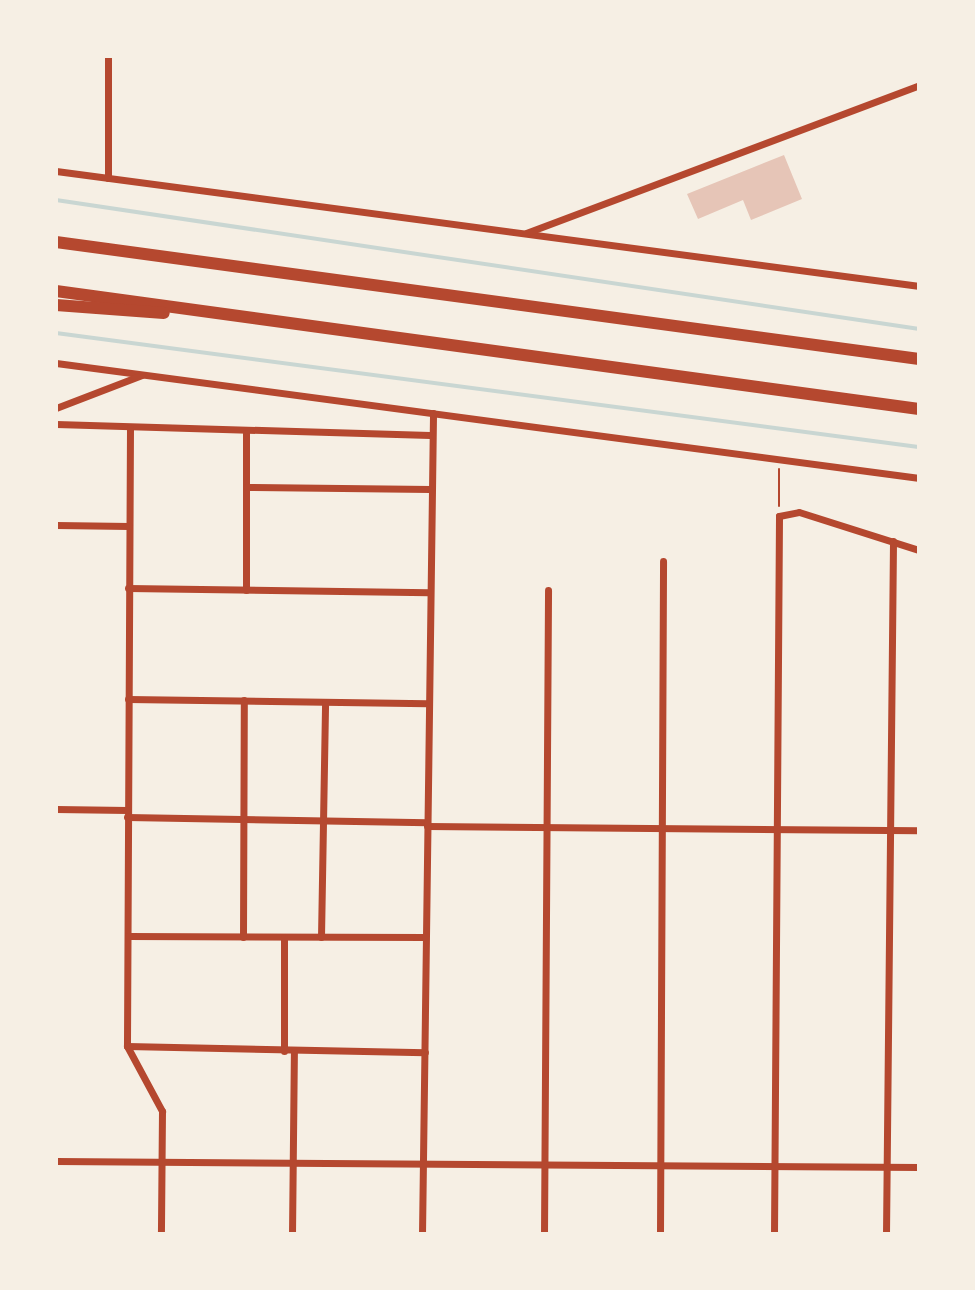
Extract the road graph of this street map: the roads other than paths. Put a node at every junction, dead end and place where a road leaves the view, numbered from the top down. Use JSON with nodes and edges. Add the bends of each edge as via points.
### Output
{"nodes":[{"id":1,"x":108,"y":56,"type":"edge"},
{"id":2,"x":919,"y":85,"type":"edge"},
{"id":3,"x":56,"y":171,"type":"edge"},
{"id":4,"x":108,"y":178,"type":"junction"},
{"id":5,"x":524,"y":233,"type":"junction"},
{"id":6,"x":56,"y":242,"type":"edge"},
{"id":7,"x":919,"y":286,"type":"edge"},
{"id":8,"x":56,"y":291,"type":"edge"},
{"id":9,"x":56,"y":305,"type":"edge"},
{"id":10,"x":233,"y":316,"type":"junction"},
{"id":11,"x":919,"y":359,"type":"edge"},
{"id":12,"x":56,"y":363,"type":"edge"},
{"id":13,"x":144,"y":374,"type":"junction"},
{"id":14,"x":56,"y":408,"type":"edge"},
{"id":15,"x":919,"y":409,"type":"edge"},
{"id":16,"x":433,"y":413,"type":"junction"},
{"id":17,"x":56,"y":424,"type":"edge"},
{"id":18,"x":130,"y":428,"type":"junction"},
{"id":19,"x":246,"y":433,"type":"junction"},
{"id":20,"x":430,"y":435,"type":"junction"},
{"id":21,"x":919,"y":478,"type":"edge"},
{"id":22,"x":247,"y":487,"type":"junction"},
{"id":23,"x":430,"y":489,"type":"junction"},
{"id":24,"x":56,"y":525,"type":"edge"},
{"id":25,"x":129,"y":526,"type":"junction"},
{"id":26,"x":893,"y":541,"type":"junction"},
{"id":27,"x":919,"y":550,"type":"edge"},
{"id":28,"x":663,"y":561,"type":"dead end"},
{"id":29,"x":128,"y":588,"type":"junction"},
{"id":30,"x":246,"y":590,"type":"junction"},
{"id":31,"x":548,"y":590,"type":"dead end"},
{"id":32,"x":429,"y":592,"type":"junction"},
{"id":33,"x":128,"y":699,"type":"junction"},
{"id":34,"x":244,"y":700,"type":"junction"},
{"id":35,"x":325,"y":702,"type":"junction"},
{"id":36,"x":427,"y":703,"type":"junction"},
{"id":37,"x":56,"y":809,"type":"edge"},
{"id":38,"x":127,"y":813,"type":"junction"},
{"id":39,"x":244,"y":818,"type":"junction"},
{"id":40,"x":323,"y":820,"type":"junction"},
{"id":41,"x":427,"y":824,"type":"junction"},
{"id":42,"x":546,"y":827,"type":"junction"},
{"id":43,"x":661,"y":828,"type":"junction"},
{"id":44,"x":777,"y":830,"type":"junction"},
{"id":45,"x":889,"y":830,"type":"junction"},
{"id":46,"x":919,"y":830,"type":"edge"},
{"id":47,"x":128,"y":936,"type":"junction"},
{"id":48,"x":243,"y":937,"type":"junction"},
{"id":49,"x":321,"y":937,"type":"junction"},
{"id":50,"x":425,"y":937,"type":"junction"},
{"id":51,"x":284,"y":938,"type":"junction"},
{"id":52,"x":127,"y":1046,"type":"junction"},
{"id":53,"x":284,"y":1051,"type":"junction"},
{"id":54,"x":294,"y":1052,"type":"junction"},
{"id":55,"x":425,"y":1052,"type":"junction"},
{"id":56,"x":56,"y":1161,"type":"edge"},
{"id":57,"x":162,"y":1161,"type":"junction"},
{"id":58,"x":292,"y":1163,"type":"junction"},
{"id":59,"x":423,"y":1164,"type":"junction"},
{"id":60,"x":544,"y":1165,"type":"junction"},
{"id":61,"x":661,"y":1166,"type":"junction"},
{"id":62,"x":775,"y":1167,"type":"junction"},
{"id":63,"x":887,"y":1167,"type":"junction"},
{"id":64,"x":919,"y":1167,"type":"edge"},
{"id":65,"x":161,"y":1234,"type":"edge"},
{"id":66,"x":292,"y":1234,"type":"edge"},
{"id":67,"x":422,"y":1234,"type":"edge"},
{"id":68,"x":544,"y":1234,"type":"edge"},
{"id":69,"x":660,"y":1234,"type":"edge"},
{"id":70,"x":774,"y":1234,"type":"edge"},
{"id":71,"x":886,"y":1234,"type":"edge"}],
"edges":[{"from":1,"to":4,"type":"street"},
{"from":2,"to":5,"type":"street"},
{"from":3,"to":4,"type":"street"},
{"from":4,"to":5,"type":"street"},
{"from":5,"to":7,"type":"street"},
{"from":6,"to":11,"type":"highway"},
{"from":8,"to":10,"type":"highway"},
{"from":9,"to":10,"type":"highway"},
{"from":10,"to":15,"type":"highway"},
{"from":12,"to":13,"type":"street"},
{"from":13,"to":14,"type":"street"},
{"from":13,"to":16,"type":"street"},
{"from":16,"to":20,"type":"street"},
{"from":16,"to":21,"type":"street"},
{"from":17,"to":18,"type":"street"},
{"from":18,"to":19,"type":"street"},
{"from":18,"to":25,"type":"street"},
{"from":19,"to":20,"type":"street"},
{"from":19,"to":22,"type":"street"},
{"from":20,"to":23,"type":"street"},
{"from":22,"to":23,"type":"street"},
{"from":22,"to":30,"type":"street"},
{"from":23,"to":32,"type":"street"},
{"from":24,"to":25,"type":"street"},
{"from":25,"to":29,"type":"street"},
{"from":26,"to":27,"type":"street"},
{"from":26,"to":44,"type":"street","via":[[799,512],[779,516]]},
{"from":26,"to":45,"type":"street"},
{"from":28,"to":43,"type":"street"},
{"from":29,"to":30,"type":"street"},
{"from":29,"to":33,"type":"street"},
{"from":30,"to":32,"type":"street"},
{"from":31,"to":42,"type":"street"},
{"from":32,"to":36,"type":"street"},
{"from":33,"to":34,"type":"street"},
{"from":33,"to":38,"type":"street"},
{"from":34,"to":35,"type":"street"},
{"from":34,"to":39,"type":"street"},
{"from":35,"to":36,"type":"street"},
{"from":35,"to":40,"type":"street"},
{"from":36,"to":41,"type":"street"},
{"from":37,"to":38,"type":"street"},
{"from":38,"to":39,"type":"street"},
{"from":38,"to":47,"type":"street"},
{"from":39,"to":40,"type":"street"},
{"from":39,"to":48,"type":"street"},
{"from":40,"to":41,"type":"street"},
{"from":40,"to":49,"type":"street"},
{"from":41,"to":42,"type":"street"},
{"from":41,"to":50,"type":"street"},
{"from":42,"to":43,"type":"street"},
{"from":42,"to":60,"type":"street"},
{"from":43,"to":44,"type":"street"},
{"from":43,"to":61,"type":"street"},
{"from":44,"to":45,"type":"street"},
{"from":44,"to":62,"type":"street"},
{"from":45,"to":46,"type":"street"},
{"from":45,"to":63,"type":"street"},
{"from":47,"to":48,"type":"street"},
{"from":47,"to":52,"type":"street"},
{"from":48,"to":51,"type":"street"},
{"from":49,"to":50,"type":"street"},
{"from":49,"to":51,"type":"street"},
{"from":50,"to":55,"type":"street"},
{"from":51,"to":53,"type":"street"},
{"from":52,"to":53,"type":"street"},
{"from":52,"to":57,"type":"street","via":[[162,1111]]},
{"from":53,"to":54,"type":"street"},
{"from":54,"to":55,"type":"street"},
{"from":54,"to":58,"type":"street"},
{"from":55,"to":59,"type":"street"},
{"from":56,"to":57,"type":"street"},
{"from":57,"to":58,"type":"street"},
{"from":57,"to":65,"type":"street"},
{"from":58,"to":59,"type":"street"},
{"from":58,"to":66,"type":"street"},
{"from":59,"to":60,"type":"street"},
{"from":59,"to":67,"type":"street"},
{"from":60,"to":61,"type":"street"},
{"from":60,"to":68,"type":"street"},
{"from":61,"to":62,"type":"street"},
{"from":61,"to":69,"type":"street"},
{"from":62,"to":63,"type":"street"},
{"from":62,"to":70,"type":"street"},
{"from":63,"to":64,"type":"street"},
{"from":63,"to":71,"type":"street"}]}
